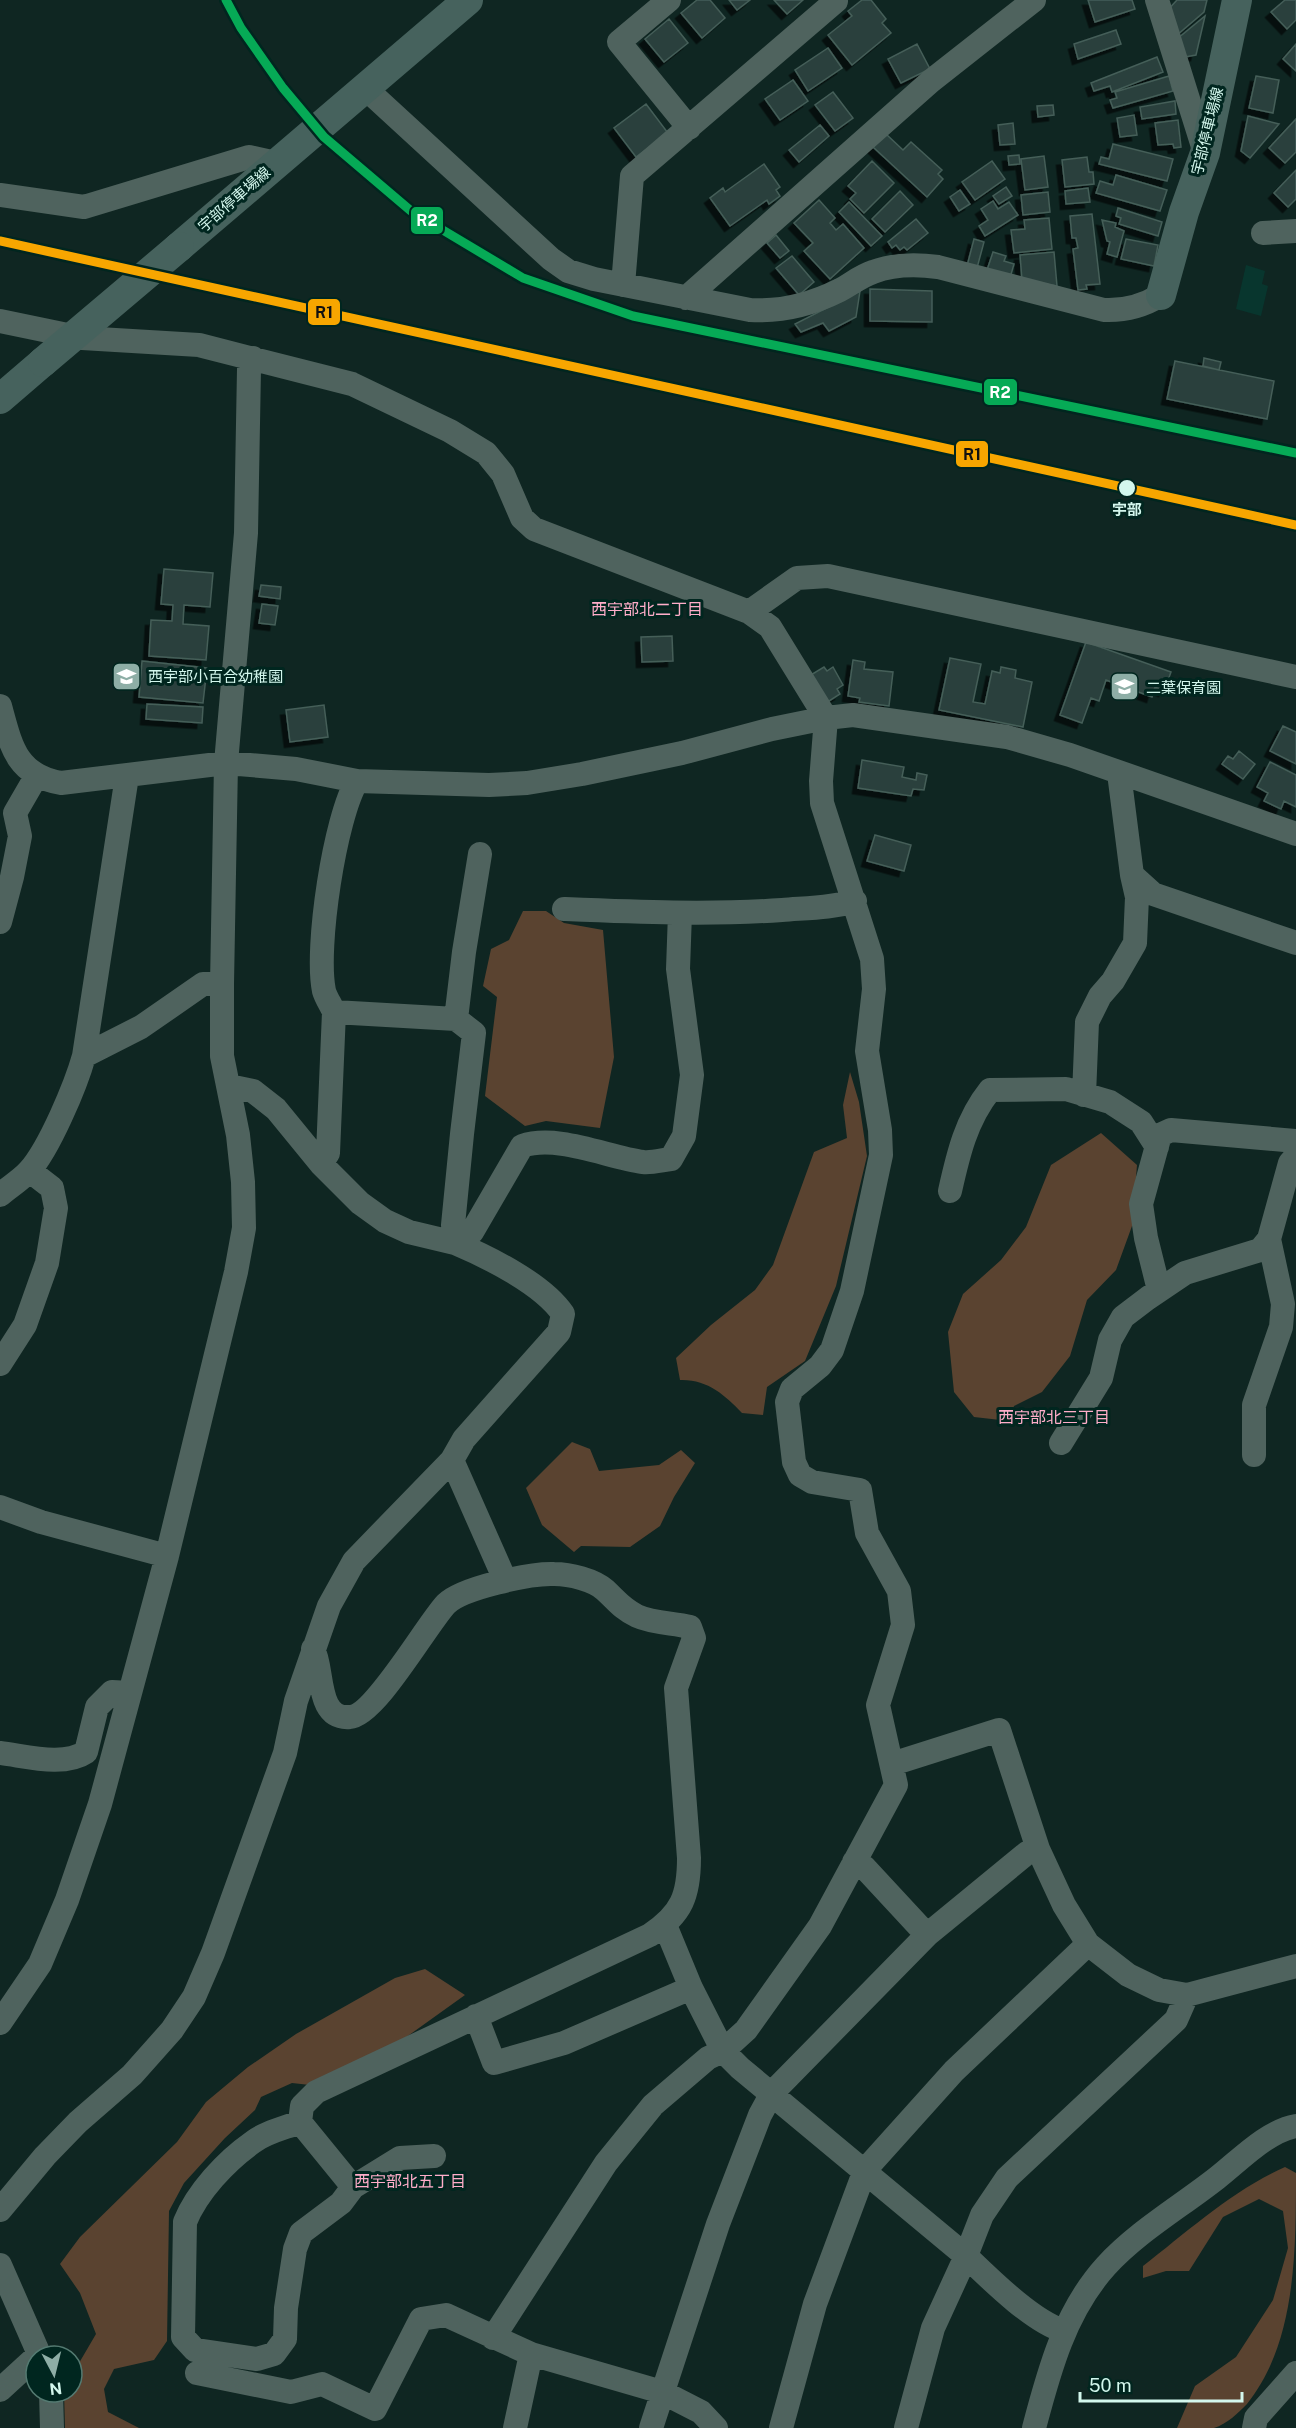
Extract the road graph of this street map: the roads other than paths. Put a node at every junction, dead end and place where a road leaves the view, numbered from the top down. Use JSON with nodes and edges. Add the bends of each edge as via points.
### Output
{"nodes":[{"id":1,"x":468,"y":0,"type":"edge"},
{"id":2,"x":669,"y":0,"type":"edge"},
{"id":3,"x":835,"y":0,"type":"edge"},
{"id":4,"x":1034,"y":0,"type":"edge"},
{"id":5,"x":1157,"y":0,"type":"edge"},
{"id":6,"x":1237,"y":0,"type":"edge"},
{"id":7,"x":365,"y":88,"type":"junction"},
{"id":8,"x":688,"y":128,"type":"junction"},
{"id":9,"x":1205,"y":153,"type":"junction"},
{"id":10,"x":285,"y":157,"type":"junction"},
{"id":11,"x":0,"y":195,"type":"edge"},
{"id":12,"x":1296,"y":231,"type":"edge"},
{"id":13,"x":1263,"y":233,"type":"dead end"},
{"id":14,"x":623,"y":285,"type":"junction"},
{"id":15,"x":1161,"y":295,"type":"joint"},
{"id":16,"x":686,"y":298,"type":"junction"},
{"id":17,"x":0,"y":321,"type":"edge"},
{"id":18,"x":253,"y":358,"type":"junction"},
{"id":19,"x":0,"y":399,"type":"edge"},
{"id":20,"x":749,"y":612,"type":"junction"},
{"id":21,"x":1296,"y":677,"type":"edge"},
{"id":22,"x":0,"y":706,"type":"edge"},
{"id":23,"x":826,"y":718,"type":"junction"},
{"id":24,"x":226,"y":763,"type":"junction"},
{"id":25,"x":1119,"y":772,"type":"junction"},
{"id":26,"x":37,"y":775,"type":"junction"},
{"id":27,"x":127,"y":776,"type":"junction"},
{"id":28,"x":357,"y":781,"type":"junction"},
{"id":29,"x":8,"y":819,"type":"edge"},
{"id":30,"x":1296,"y":834,"type":"edge"},
{"id":31,"x":480,"y":854,"type":"dead end"},
{"id":32,"x":1132,"y":874,"type":"junction"},
{"id":33,"x":855,"y":901,"type":"junction"},
{"id":34,"x":564,"y":909,"type":"dead end"},
{"id":35,"x":680,"y":913,"type":"junction"},
{"id":36,"x":0,"y":922,"type":"edge"},
{"id":37,"x":1296,"y":943,"type":"edge"},
{"id":38,"x":222,"y":984,"type":"junction"},
{"id":39,"x":334,"y":1012,"type":"junction"},
{"id":40,"x":456,"y":1019,"type":"junction"},
{"id":41,"x":84,"y":1056,"type":"junction"},
{"id":42,"x":229,"y":1086,"type":"junction"},
{"id":43,"x":1084,"y":1095,"type":"junction"},
{"id":44,"x":1296,"y":1141,"type":"edge"},
{"id":45,"x":1157,"y":1147,"type":"junction"},
{"id":46,"x":1296,"y":1156,"type":"edge"},
{"id":47,"x":321,"y":1164,"type":"junction"},
{"id":48,"x":30,"y":1171,"type":"junction"},
{"id":49,"x":950,"y":1191,"type":"dead end"},
{"id":50,"x":0,"y":1195,"type":"edge"},
{"id":51,"x":1269,"y":1239,"type":"junction"},
{"id":52,"x":455,"y":1243,"type":"junction"},
{"id":53,"x":1159,"y":1290,"type":"junction"},
{"id":54,"x":0,"y":1364,"type":"edge"},
{"id":55,"x":1061,"y":1443,"type":"dead end"},
{"id":56,"x":1254,"y":1455,"type":"dead end"},
{"id":57,"x":452,"y":1460,"type":"junction"},
{"id":58,"x":0,"y":1507,"type":"edge"},
{"id":59,"x":167,"y":1556,"type":"junction"},
{"id":60,"x":505,"y":1580,"type":"junction"},
{"id":61,"x":313,"y":1649,"type":"junction"},
{"id":62,"x":130,"y":1693,"type":"junction"},
{"id":63,"x":0,"y":1753,"type":"edge"},
{"id":64,"x":892,"y":1764,"type":"junction"},
{"id":65,"x":1038,"y":1849,"type":"junction"},
{"id":66,"x":854,"y":1862,"type":"junction"},
{"id":67,"x":665,"y":1925,"type":"junction"},
{"id":68,"x":927,"y":1935,"type":"junction"},
{"id":69,"x":1088,"y":1944,"type":"junction"},
{"id":70,"x":1296,"y":1966,"type":"edge"},
{"id":71,"x":691,"y":1988,"type":"junction"},
{"id":72,"x":1187,"y":1995,"type":"junction"},
{"id":73,"x":476,"y":2016,"type":"junction"},
{"id":74,"x":0,"y":2023,"type":"edge"},
{"id":75,"x":723,"y":2051,"type":"junction"},
{"id":76,"x":772,"y":2093,"type":"junction"},
{"id":77,"x":300,"y":2122,"type":"junction"},
{"id":78,"x":1296,"y":2126,"type":"edge"},
{"id":79,"x":434,"y":2156,"type":"dead end"},
{"id":80,"x":865,"y":2170,"type":"junction"},
{"id":81,"x":353,"y":2187,"type":"junction"},
{"id":82,"x":0,"y":2210,"type":"edge"},
{"id":83,"x":966,"y":2256,"type":"junction"},
{"id":84,"x":0,"y":2265,"type":"edge"},
{"id":85,"x":1064,"y":2331,"type":"junction"},
{"id":86,"x":493,"y":2338,"type":"junction"},
{"id":87,"x":33,"y":2344,"type":"edge"},
{"id":88,"x":531,"y":2354,"type":"junction"},
{"id":89,"x":24,"y":2369,"type":"edge"},
{"id":90,"x":197,"y":2373,"type":"dead end"},
{"id":91,"x":1296,"y":2373,"type":"edge"},
{"id":92,"x":0,"y":2390,"type":"edge"},
{"id":93,"x":662,"y":2392,"type":"junction"},
{"id":94,"x":51,"y":2404,"type":"edge"},
{"id":95,"x":52,"y":2428,"type":"edge"},
{"id":96,"x":516,"y":2428,"type":"edge"},
{"id":97,"x":651,"y":2428,"type":"edge"},
{"id":98,"x":716,"y":2428,"type":"edge"},
{"id":99,"x":781,"y":2428,"type":"edge"},
{"id":100,"x":906,"y":2428,"type":"edge"},
{"id":101,"x":1034,"y":2428,"type":"edge"},
{"id":102,"x":1254,"y":2428,"type":"edge"}],
"edges":[{"from":1,"to":7,"type":"main road","name":"宇部停車場線"},
{"from":2,"to":8,"type":"street","via":[[619,42]]},
{"from":3,"to":8,"type":"street"},
{"from":4,"to":16,"type":"street","via":[[931,81]]},
{"from":5,"to":9,"type":"street"},
{"from":6,"to":9,"type":"main road","name":"宇部停車場線"},
{"from":7,"to":10,"type":"main road","name":"宇部停車場線"},
{"from":7,"to":14,"type":"street","via":[[552,259],[568,271]]},
{"from":8,"to":14,"type":"street","via":[[632,176]]},
{"from":9,"to":15,"type":"main road","name":"宇部停車場線"},
{"from":10,"to":11,"type":"street","via":[[249,157],[84,207]]},
{"from":10,"to":19,"type":"main road","name":"宇部停車場線","bridge":true},
{"from":12,"to":13,"type":"street"},
{"from":14,"to":16,"type":"street"},
{"from":15,"to":16,"type":"street","via":[[1148,303],[1104,310],[917,264],[870,272],[838,291],[769,311]]},
{"from":17,"to":18,"type":"street","via":[[82,338],[199,345]]},
{"from":18,"to":20,"type":"street","via":[[352,384],[450,431],[486,453],[503,474],[522,518],[534,529]]},
{"from":18,"to":24,"type":"street","via":[[249,369],[246,533]]},
{"from":20,"to":21,"type":"street","via":[[797,578],[828,576]]},
{"from":20,"to":23,"type":"street","via":[[770,627]]},
{"from":22,"to":26,"type":"street","via":[[17,759]]},
{"from":23,"to":25,"type":"street","via":[[853,715],[1007,737]]},
{"from":23,"to":28,"type":"street","via":[[682,753],[527,783]]},
{"from":23,"to":33,"type":"street","via":[[822,802]]},
{"from":24,"to":27,"type":"street"},
{"from":24,"to":28,"type":"street","via":[[296,769]]},
{"from":24,"to":38,"type":"street"},
{"from":25,"to":30,"type":"street"},
{"from":25,"to":32,"type":"street"},
{"from":26,"to":27,"type":"street","via":[[61,783]]},
{"from":26,"to":29,"type":"street"},
{"from":27,"to":41,"type":"street"},
{"from":28,"to":39,"type":"street","via":[[350,793],[330,871],[322,944],[324,991]]},
{"from":29,"to":36,"type":"street","via":[[20,836]]},
{"from":31,"to":40,"type":"street"},
{"from":32,"to":37,"type":"street","via":[[1153,894]]},
{"from":32,"to":43,"type":"street","via":[[1137,897],[1135,943],[1087,1022]]},
{"from":33,"to":35,"type":"street","via":[[840,906]]},
{"from":33,"to":64,"type":"street","via":[[872,959],[874,989],[867,1051],[881,1155],[852,1291],[832,1350],[820,1366],[792,1389],[788,1402],[794,1462],[800,1475],[812,1482],[860,1490],[867,1533],[899,1591],[903,1625],[878,1705]]},
{"from":34,"to":35,"type":"street"},
{"from":35,"to":52,"type":"street","via":[[678,969],[692,1075],[684,1136],[671,1160],[645,1162],[556,1145],[522,1146],[471,1232]]},
{"from":38,"to":41,"type":"street","via":[[203,984],[141,1027]]},
{"from":38,"to":42,"type":"street","via":[[222,1056]]},
{"from":39,"to":40,"type":"street"},
{"from":39,"to":47,"type":"street","via":[[328,1153]]},
{"from":40,"to":52,"type":"street","via":[[474,1033],[459,1156]]},
{"from":41,"to":48,"type":"street","via":[[50,1137]]},
{"from":42,"to":47,"type":"street","via":[[253,1091],[276,1109]]},
{"from":42,"to":59,"type":"street","via":[[242,1170],[244,1228]]},
{"from":43,"to":45,"type":"street","via":[[1110,1102],[1141,1122]]},
{"from":43,"to":49,"type":"street","via":[[1066,1089],[990,1090],[969,1122]]},
{"from":44,"to":45,"type":"street","via":[[1171,1130],[1160,1135]]},
{"from":45,"to":53,"type":"street","via":[[1141,1204]]},
{"from":46,"to":51,"type":"street","via":[[1290,1163]]},
{"from":47,"to":52,"type":"street","via":[[360,1203],[385,1221]]},
{"from":48,"to":50,"type":"street"},
{"from":48,"to":54,"type":"street","via":[[52,1188],[56,1208],[47,1263],[36,1294],[24,1324]]},
{"from":51,"to":53,"type":"street","via":[[1260,1250],[1185,1273]]},
{"from":51,"to":56,"type":"street","via":[[1283,1304],[1281,1327],[1254,1405]]},
{"from":52,"to":57,"type":"street","via":[[489,1257],[554,1300],[563,1314],[559,1332],[464,1439]]},
{"from":53,"to":55,"type":"street","via":[[1123,1317],[1110,1340],[1101,1378]]},
{"from":57,"to":60,"type":"street"},
{"from":57,"to":61,"type":"street","via":[[354,1561],[329,1606]]},
{"from":58,"to":59,"type":"street"},
{"from":59,"to":62,"type":"street"},
{"from":60,"to":61,"type":"street","via":[[447,1602],[393,1677],[365,1710],[353,1717],[340,1717],[321,1692],[318,1657]]},
{"from":60,"to":67,"type":"street","via":[[556,1573],[586,1580],[639,1617],[690,1627],[694,1638],[676,1688],[689,1879],[683,1903]]},
{"from":61,"to":82,"type":"street","via":[[285,1752],[194,1997],[139,2068],[78,2122]]},
{"from":62,"to":63,"type":"street","via":[[112,1692],[97,1707],[86,1752],[77,1758]]},
{"from":62,"to":74,"type":"street","via":[[100,1804],[67,1900],[40,1964]]},
{"from":64,"to":65,"type":"street","via":[[999,1730]]},
{"from":64,"to":66,"type":"street","via":[[896,1785]]},
{"from":65,"to":68,"type":"street","via":[[1027,1853]]},
{"from":65,"to":69,"type":"street","via":[[1064,1905]]},
{"from":66,"to":68,"type":"street","via":[[864,1867]]},
{"from":66,"to":75,"type":"street","via":[[820,1926],[746,2030]]},
{"from":67,"to":71,"type":"street"},
{"from":67,"to":73,"type":"street"},
{"from":68,"to":76,"type":"street"},
{"from":69,"to":72,"type":"street","via":[[1128,1975],[1159,1990]]},
{"from":69,"to":80,"type":"street","via":[[954,2071]]},
{"from":70,"to":72,"type":"street"},
{"from":71,"to":73,"type":"street","via":[[564,2043],[494,2063]]},
{"from":71,"to":75,"type":"street"},
{"from":72,"to":83,"type":"street","via":[[1176,2020],[1007,2178],[982,2215]]},
{"from":73,"to":77,"type":"street","via":[[316,2092],[302,2106]]},
{"from":75,"to":76,"type":"street"},
{"from":75,"to":86,"type":"street","via":[[708,2058],[653,2104],[606,2163]]},
{"from":76,"to":80,"type":"street"},
{"from":76,"to":93,"type":"street","via":[[718,2224]]},
{"from":77,"to":81,"type":"street"},
{"from":77,"to":81,"type":"street","via":[[254,2140],[226,2164],[191,2206],[185,2222],[183,2337],[195,2350],[257,2359],[274,2354],[285,2339],[286,2308],[301,2232],[341,2203]]},
{"from":78,"to":85,"type":"street","via":[[1261,2142],[1127,2246],[1085,2292]]},
{"from":79,"to":81,"type":"street","via":[[400,2158]]},
{"from":80,"to":83,"type":"street"},
{"from":80,"to":99,"type":"street","via":[[815,2304]]},
{"from":83,"to":85,"type":"street","via":[[998,2286]]},
{"from":83,"to":100,"type":"street","via":[[933,2328]]},
{"from":84,"to":87,"type":"street"},
{"from":85,"to":101,"type":"street"},
{"from":86,"to":88,"type":"street"},
{"from":86,"to":90,"type":"street","via":[[446,2315],[422,2319],[375,2409],[322,2384],[291,2392]]},
{"from":88,"to":93,"type":"street"},
{"from":88,"to":96,"type":"street"},
{"from":89,"to":92,"type":"street"},
{"from":91,"to":102,"type":"street","via":[[1256,2418]]},
{"from":93,"to":97,"type":"street"},
{"from":93,"to":98,"type":"street","via":[[701,2412]]},
{"from":94,"to":95,"type":"street"}]}
